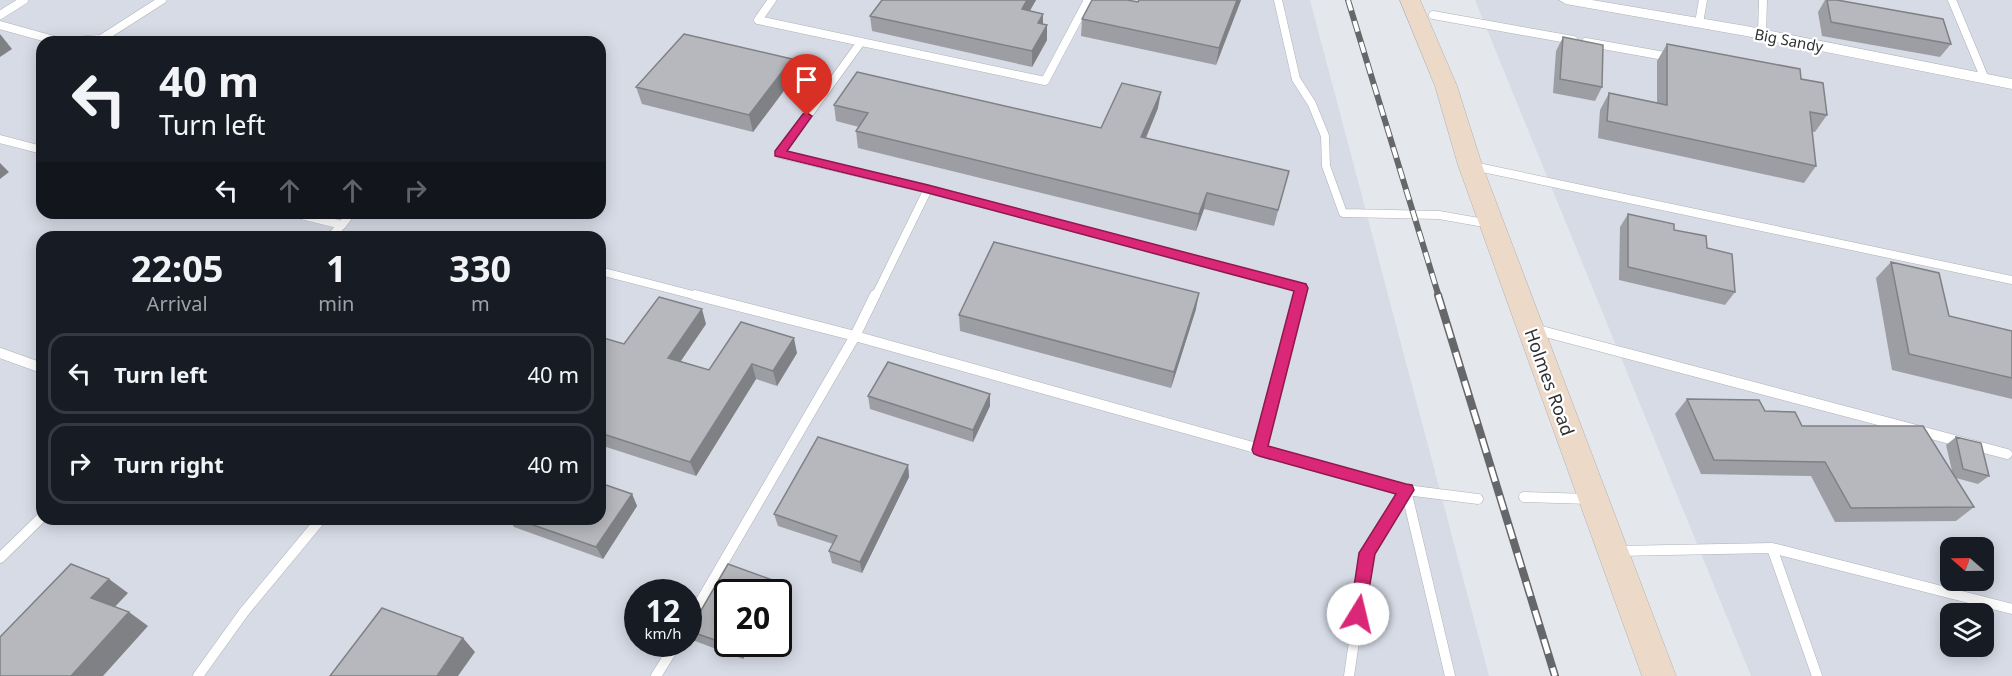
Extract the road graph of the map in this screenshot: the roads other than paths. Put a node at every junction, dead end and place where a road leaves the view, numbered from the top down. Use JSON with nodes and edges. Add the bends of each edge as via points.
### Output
{"nodes":[{"id":1,"x":24,"y":0,"type":"edge"},
{"id":2,"x":162,"y":0,"type":"edge"},
{"id":3,"x":772,"y":0,"type":"edge"},
{"id":4,"x":1088,"y":0,"type":"edge"},
{"id":5,"x":1278,"y":0,"type":"edge"},
{"id":6,"x":1410,"y":0,"type":"edge"},
{"id":7,"x":1566,"y":0,"type":"edge"},
{"id":8,"x":1703,"y":0,"type":"edge"},
{"id":9,"x":1763,"y":0,"type":"edge"},
{"id":10,"x":1952,"y":0,"type":"edge"},
{"id":11,"x":1431,"y":8,"type":"edge"},
{"id":12,"x":0,"y":15,"type":"edge"},
{"id":13,"x":1699,"y":23,"type":"junction"},
{"id":14,"x":0,"y":25,"type":"edge"},
{"id":15,"x":1762,"y":34,"type":"junction"},
{"id":16,"x":39,"y":36,"type":"edge"},
{"id":17,"x":106,"y":36,"type":"edge"},
{"id":18,"x":861,"y":42,"type":"junction"},
{"id":19,"x":1675,"y":57,"type":"edge"},
{"id":20,"x":1985,"y":79,"type":"junction"},
{"id":21,"x":2012,"y":84,"type":"edge"},
{"id":22,"x":1446,"y":86,"type":"junction"},
{"id":23,"x":0,"y":139,"type":"edge"},
{"id":24,"x":36,"y":148,"type":"edge"},
{"id":25,"x":1470,"y":165,"type":"junction"},
{"id":26,"x":928,"y":189,"type":"junction"},
{"id":27,"x":318,"y":219,"type":"edge"},
{"id":28,"x":346,"y":219,"type":"edge"},
{"id":29,"x":1492,"y":224,"type":"junction"},
{"id":30,"x":342,"y":225,"type":"junction"},
{"id":31,"x":336,"y":231,"type":"edge"},
{"id":32,"x":606,"y":273,"type":"edge"},
{"id":33,"x":2012,"y":280,"type":"edge"},
{"id":34,"x":1530,"y":328,"type":"junction"},
{"id":35,"x":855,"y":336,"type":"junction"},
{"id":36,"x":0,"y":353,"type":"edge"},
{"id":37,"x":36,"y":366,"type":"edge"},
{"id":38,"x":1259,"y":450,"type":"junction"},
{"id":39,"x":2007,"y":454,"type":"dead end"},
{"id":40,"x":1406,"y":490,"type":"junction"},
{"id":41,"x":1524,"y":497,"type":"dead end"},
{"id":42,"x":1478,"y":499,"type":"dead end"},
{"id":43,"x":1593,"y":500,"type":"junction"},
{"id":44,"x":36,"y":523,"type":"edge"},
{"id":45,"x":316,"y":525,"type":"edge"},
{"id":46,"x":1772,"y":548,"type":"junction"},
{"id":47,"x":1612,"y":551,"type":"junction"},
{"id":48,"x":0,"y":558,"type":"edge"},
{"id":49,"x":702,"y":599,"type":"edge"},
{"id":50,"x":2012,"y":609,"type":"edge"},
{"id":51,"x":668,"y":657,"type":"edge"},
{"id":52,"x":198,"y":676,"type":"edge"},
{"id":53,"x":656,"y":676,"type":"edge"},
{"id":54,"x":1348,"y":676,"type":"edge"},
{"id":55,"x":1450,"y":676,"type":"edge"},
{"id":56,"x":1659,"y":676,"type":"edge"},
{"id":57,"x":1817,"y":676,"type":"edge"}],
"edges":[{"from":1,"to":12,"type":"lane"},
{"from":2,"to":17,"type":"lane"},
{"from":3,"to":18,"type":"lane","via":[[758,20]]},
{"from":4,"to":18,"type":"lane","via":[[1045,81]]},
{"from":5,"to":29,"type":"lane","via":[[1296,79],[1325,136],[1326,166],[1343,213],[1439,215]]},
{"from":6,"to":22,"type":"main road","name":"Holmes Road"},
{"from":7,"to":13,"type":"street","name":"Big Sandy"},
{"from":8,"to":13,"type":"lane"},
{"from":9,"to":15,"type":"lane"},
{"from":10,"to":20,"type":"lane"},
{"from":11,"to":19,"type":"lane"},
{"from":11,"to":22,"type":"main road","name":"Holmes Road"},
{"from":13,"to":15,"type":"street","name":"Big Sandy"},
{"from":14,"to":16,"type":"lane"},
{"from":15,"to":20,"type":"street","name":"Big Sandy"},
{"from":18,"to":26,"type":"lane","via":[[780,154]]},
{"from":20,"to":21,"type":"street","name":"Big Sandy"},
{"from":22,"to":25,"type":"main road","name":"Holmes Road"},
{"from":23,"to":24,"type":"lane"},
{"from":25,"to":29,"type":"main road","name":"Holmes Road"},
{"from":25,"to":33,"type":"lane"},
{"from":26,"to":35,"type":"lane"},
{"from":26,"to":38,"type":"lane","via":[[1301,288]]},
{"from":27,"to":30,"type":"lane"},
{"from":28,"to":30,"type":"lane"},
{"from":29,"to":34,"type":"main road","name":"Holmes Road"},
{"from":30,"to":31,"type":"lane"},
{"from":32,"to":35,"type":"lane"},
{"from":34,"to":39,"type":"lane"},
{"from":34,"to":43,"type":"main road","name":"Holmes Road"},
{"from":35,"to":38,"type":"lane"},
{"from":35,"to":49,"type":"lane"},
{"from":36,"to":37,"type":"lane"},
{"from":38,"to":40,"type":"lane"},
{"from":40,"to":42,"type":"lane"},
{"from":40,"to":54,"type":"lane","via":[[1367,553]]},
{"from":40,"to":55,"type":"lane"},
{"from":41,"to":43,"type":"lane"},
{"from":43,"to":47,"type":"main road","name":"Holmes Road"},
{"from":44,"to":48,"type":"lane"},
{"from":45,"to":52,"type":"lane","via":[[244,612]]},
{"from":46,"to":47,"type":"lane"},
{"from":46,"to":50,"type":"lane"},
{"from":46,"to":57,"type":"lane"},
{"from":47,"to":56,"type":"main road","name":"Holmes Road"},
{"from":51,"to":53,"type":"lane"}]}
